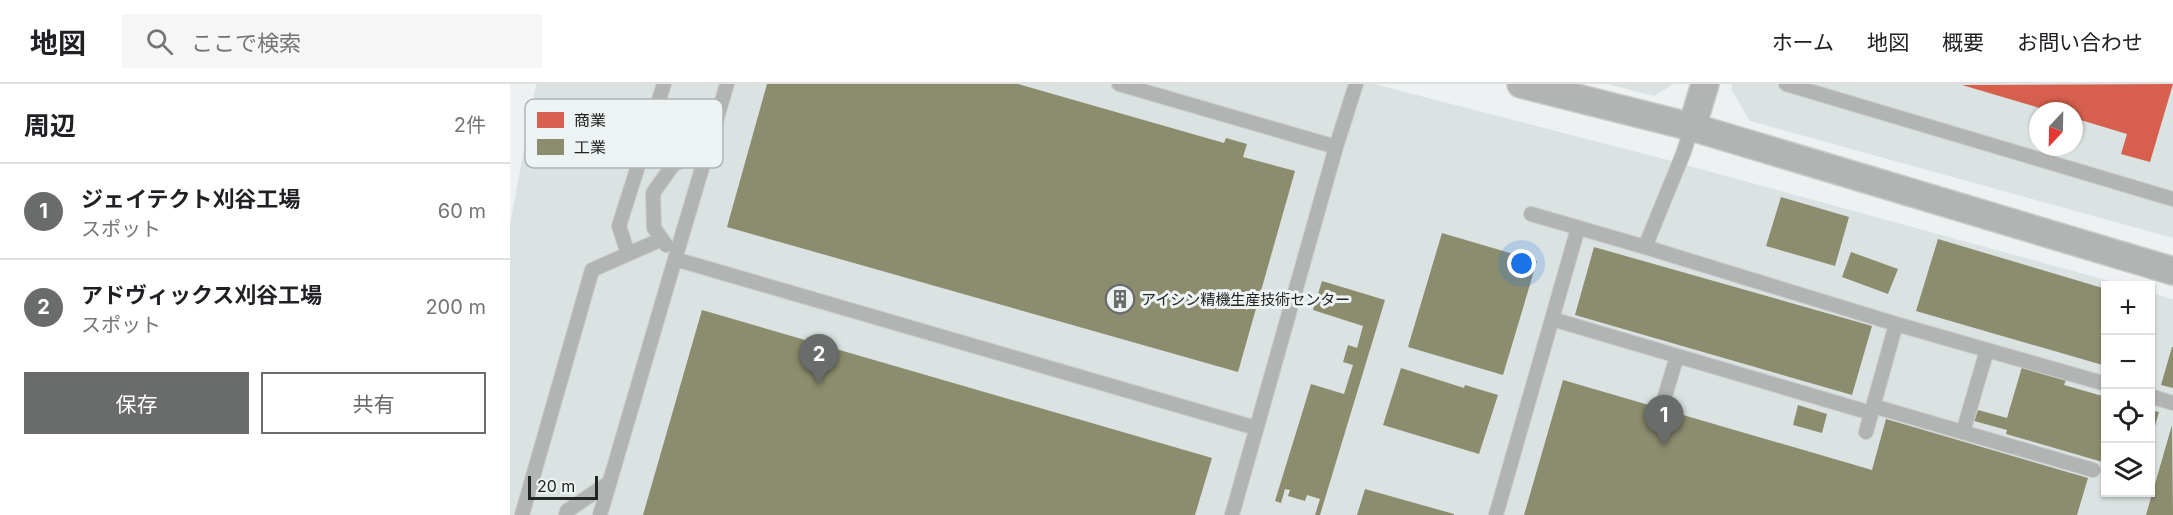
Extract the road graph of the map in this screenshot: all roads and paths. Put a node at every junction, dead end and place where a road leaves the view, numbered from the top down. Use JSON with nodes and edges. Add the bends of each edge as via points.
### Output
{"nodes":[{"id":1,"x":664,"y":84,"type":"edge"},
{"id":2,"x":727,"y":84,"type":"edge"},
{"id":3,"x":1119,"y":84,"type":"edge"},
{"id":4,"x":1356,"y":84,"type":"edge"},
{"id":5,"x":1521,"y":84,"type":"edge"},
{"id":6,"x":1706,"y":84,"type":"edge"},
{"id":7,"x":1786,"y":84,"type":"edge"},
{"id":8,"x":659,"y":99,"type":"edge"},
{"id":9,"x":722,"y":99,"type":"edge"},
{"id":10,"x":1692,"y":127,"type":"junction"},
{"id":11,"x":1336,"y":147,"type":"junction"},
{"id":12,"x":637,"y":168,"type":"edge"},
{"id":13,"x":671,"y":168,"type":"edge"},
{"id":14,"x":702,"y":168,"type":"edge"},
{"id":15,"x":2173,"y":199,"type":"edge"},
{"id":16,"x":1531,"y":214,"type":"dead end"},
{"id":17,"x":1578,"y":228,"type":"junction"},
{"id":18,"x":662,"y":239,"type":"junction"},
{"id":19,"x":1645,"y":247,"type":"junction"},
{"id":20,"x":628,"y":254,"type":"junction"},
{"id":21,"x":675,"y":259,"type":"junction"},
{"id":22,"x":2173,"y":271,"type":"edge"},
{"id":23,"x":1552,"y":319,"type":"junction"},
{"id":24,"x":1896,"y":324,"type":"junction"},
{"id":25,"x":1987,"y":350,"type":"junction"},
{"id":26,"x":1677,"y":356,"type":"junction"},
{"id":27,"x":2101,"y":383,"type":"edge"},
{"id":28,"x":1665,"y":396,"type":"dead end"},
{"id":29,"x":2155,"y":397,"type":"edge"},
{"id":30,"x":2173,"y":403,"type":"edge"},
{"id":31,"x":1872,"y":409,"type":"junction"},
{"id":32,"x":1256,"y":428,"type":"junction"},
{"id":33,"x":1866,"y":432,"type":"dead end"},
{"id":34,"x":1963,"y":432,"type":"junction"},
{"id":35,"x":2094,"y":470,"type":"dead end"},
{"id":36,"x":610,"y":482,"type":"junction"},
{"id":37,"x":522,"y":515,"type":"edge"},
{"id":38,"x":566,"y":515,"type":"edge"},
{"id":39,"x":600,"y":515,"type":"edge"},
{"id":40,"x":1232,"y":515,"type":"edge"},
{"id":41,"x":1496,"y":515,"type":"edge"}],
"edges":[{"from":1,"to":8,"type":"lane"},
{"from":2,"to":9,"type":"lane"},
{"from":3,"to":11,"type":"lane"},
{"from":4,"to":11,"type":"lane"},
{"from":5,"to":10,"type":"street"},
{"from":6,"to":10,"type":"street"},
{"from":7,"to":15,"type":"lane"},
{"from":10,"to":19,"type":"lane"},
{"from":10,"to":22,"type":"street"},
{"from":11,"to":32,"type":"lane"},
{"from":12,"to":20,"type":"lane","via":[[619,226]]},
{"from":13,"to":18,"type":"lane","via":[[653,193],[654,228]]},
{"from":14,"to":21,"type":"lane"},
{"from":16,"to":17,"type":"lane"},
{"from":17,"to":19,"type":"lane"},
{"from":17,"to":23,"type":"lane"},
{"from":18,"to":20,"type":"lane"},
{"from":18,"to":21,"type":"lane"},
{"from":19,"to":24,"type":"lane"},
{"from":20,"to":37,"type":"lane","via":[[592,270]]},
{"from":21,"to":32,"type":"lane"},
{"from":21,"to":36,"type":"lane"},
{"from":23,"to":26,"type":"lane"},
{"from":23,"to":41,"type":"lane"},
{"from":24,"to":25,"type":"lane"},
{"from":24,"to":31,"type":"lane"},
{"from":25,"to":27,"type":"lane"},
{"from":25,"to":34,"type":"lane"},
{"from":26,"to":28,"type":"lane"},
{"from":26,"to":31,"type":"lane"},
{"from":29,"to":30,"type":"lane"},
{"from":31,"to":33,"type":"lane"},
{"from":31,"to":34,"type":"lane"},
{"from":32,"to":40,"type":"lane"},
{"from":34,"to":35,"type":"lane"},
{"from":36,"to":38,"type":"lane"},
{"from":36,"to":39,"type":"lane"}]}
